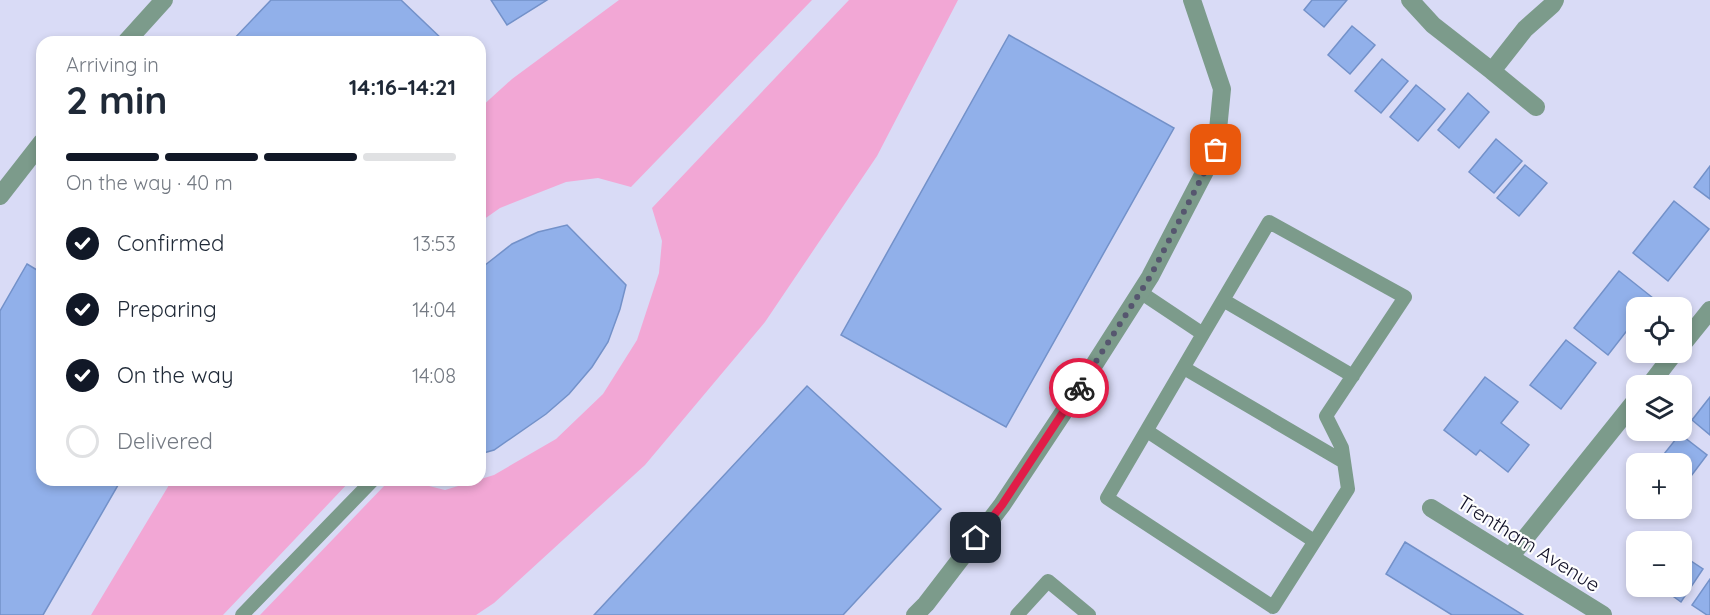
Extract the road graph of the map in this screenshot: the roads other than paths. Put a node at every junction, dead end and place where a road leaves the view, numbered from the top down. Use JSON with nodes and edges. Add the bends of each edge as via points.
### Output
{"nodes":[{"id":1,"x":1192,"y":0,"type":"edge"},
{"id":2,"x":1410,"y":0,"type":"edge"},
{"id":3,"x":1555,"y":0,"type":"edge"},
{"id":4,"x":158,"y":2,"type":"edge"},
{"id":5,"x":131,"y":36,"type":"edge"},
{"id":6,"x":1492,"y":71,"type":"junction"},
{"id":7,"x":1536,"y":107,"type":"dead end"},
{"id":8,"x":36,"y":150,"type":"edge"},
{"id":9,"x":0,"y":196,"type":"edge"},
{"id":10,"x":1140,"y":292,"type":"junction"},
{"id":11,"x":1223,"y":300,"type":"junction"},
{"id":12,"x":1710,"y":310,"type":"edge"},
{"id":13,"x":1692,"y":332,"type":"edge"},
{"id":14,"x":1203,"y":334,"type":"junction"},
{"id":15,"x":1666,"y":363,"type":"edge"},
{"id":16,"x":1184,"y":368,"type":"junction"},
{"id":17,"x":1657,"y":375,"type":"edge"},
{"id":18,"x":1353,"y":376,"type":"junction"},
{"id":19,"x":1626,"y":412,"type":"edge"},
{"id":20,"x":1146,"y":431,"type":"junction"},
{"id":21,"x":1344,"y":462,"type":"junction"},
{"id":22,"x":367,"y":486,"type":"edge"},
{"id":23,"x":1431,"y":508,"type":"dead end"},
{"id":24,"x":1314,"y":541,"type":"junction"},
{"id":25,"x":1510,"y":557,"type":"junction"},
{"id":26,"x":242,"y":615,"type":"edge"},
{"id":27,"x":915,"y":615,"type":"edge"},
{"id":28,"x":1017,"y":615,"type":"edge"},
{"id":29,"x":1089,"y":615,"type":"edge"},
{"id":30,"x":1603,"y":615,"type":"edge"}],
"edges":[{"from":1,"to":10,"type":"street","via":[[1222,89],[1216,150]]},
{"from":2,"to":6,"type":"street","via":[[1433,25]]},
{"from":3,"to":6,"type":"street"},
{"from":4,"to":5,"type":"street"},
{"from":6,"to":7,"type":"street"},
{"from":8,"to":9,"type":"street"},
{"from":10,"to":14,"type":"lane"},
{"from":10,"to":27,"type":"street","via":[[1002,505]]},
{"from":11,"to":14,"type":"lane"},
{"from":11,"to":18,"type":"lane"},
{"from":11,"to":18,"type":"lane","via":[[1269,222],[1405,297]]},
{"from":12,"to":13,"type":"street"},
{"from":14,"to":16,"type":"lane"},
{"from":15,"to":17,"type":"street"},
{"from":16,"to":20,"type":"lane"},
{"from":16,"to":21,"type":"lane"},
{"from":18,"to":21,"type":"lane","via":[[1326,416],[1342,448]]},
{"from":19,"to":25,"type":"street"},
{"from":20,"to":24,"type":"lane"},
{"from":20,"to":24,"type":"lane","via":[[1107,498],[1273,607]]},
{"from":21,"to":24,"type":"lane","via":[[1348,489]]},
{"from":22,"to":26,"type":"lane"},
{"from":23,"to":25,"type":"street","name":"Trentham Avenue"},
{"from":25,"to":30,"type":"street","name":"Trentham Avenue"},
{"from":28,"to":29,"type":"lane","via":[[1048,581]]}]}
